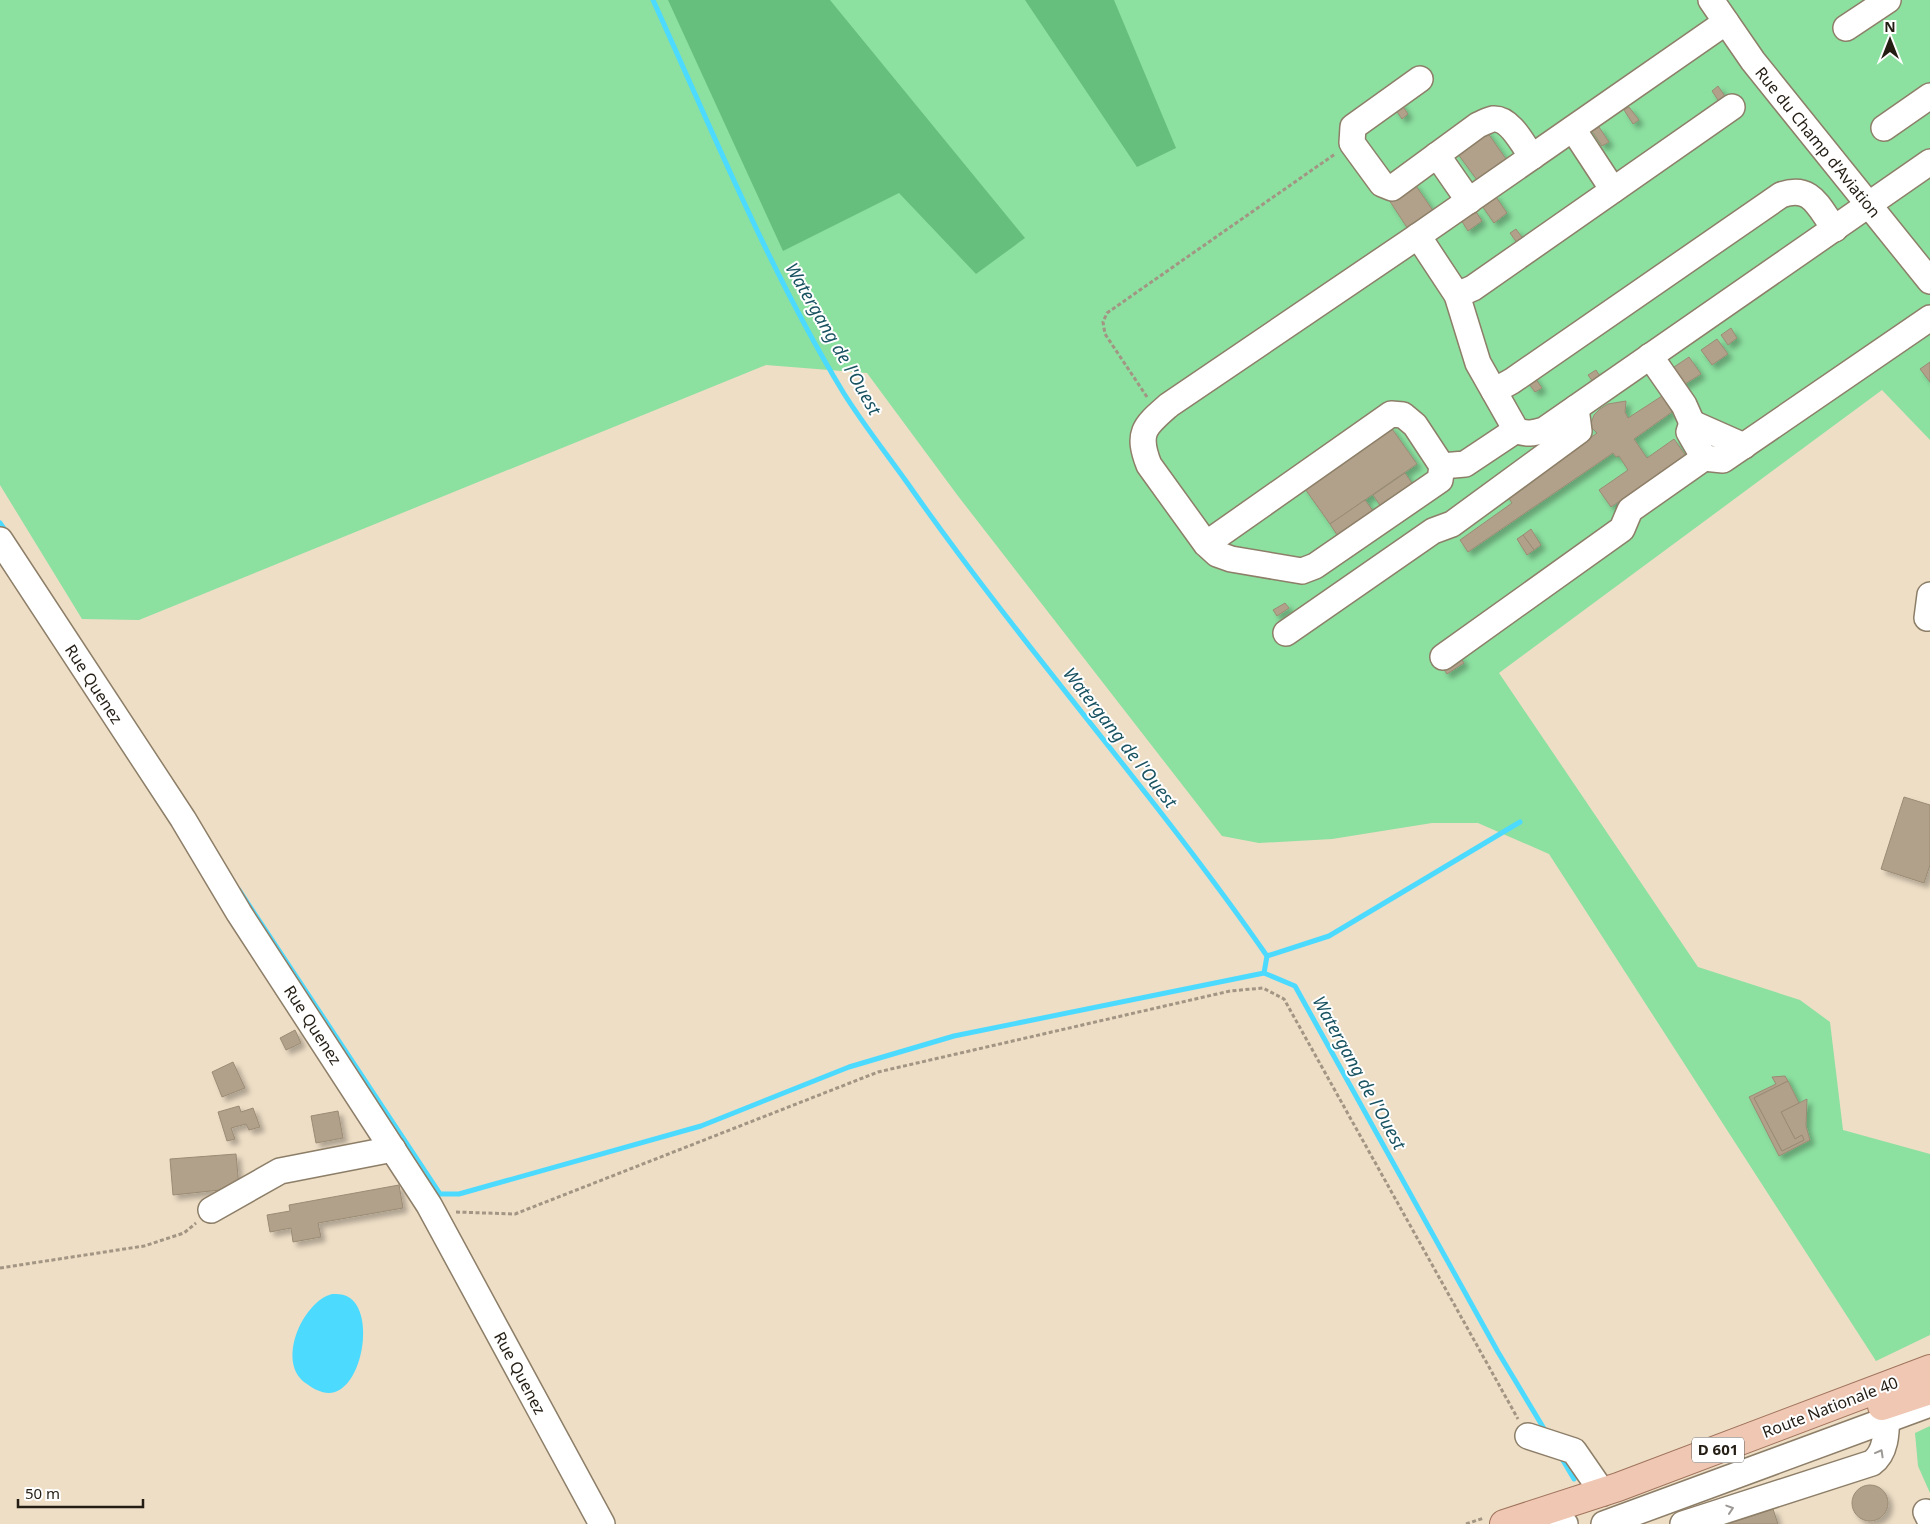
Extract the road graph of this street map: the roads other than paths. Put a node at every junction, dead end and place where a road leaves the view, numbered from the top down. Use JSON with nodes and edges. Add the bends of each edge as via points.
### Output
{"nodes":[{"id":1,"x":1711,"y":0,"type":"edge"},
{"id":2,"x":1888,"y":0,"type":"edge"},
{"id":3,"x":1726,"y":22,"type":"junction"},
{"id":4,"x":1846,"y":28,"type":"dead end"},
{"id":5,"x":1420,"y":79,"type":"dead end"},
{"id":6,"x":1930,"y":96,"type":"edge"},
{"id":7,"x":1732,"y":107,"type":"dead end"},
{"id":8,"x":1884,"y":128,"type":"dead end"},
{"id":9,"x":1573,"y":129,"type":"junction"},
{"id":10,"x":1437,"y":155,"type":"junction"},
{"id":11,"x":1532,"y":157,"type":"junction"},
{"id":12,"x":1930,"y":162,"type":"edge"},
{"id":13,"x":1613,"y":190,"type":"junction"},
{"id":14,"x":1469,"y":201,"type":"junction"},
{"id":15,"x":1868,"y":204,"type":"junction"},
{"id":16,"x":1838,"y":226,"type":"junction"},
{"id":17,"x":1418,"y":236,"type":"junction"},
{"id":18,"x":1930,"y":281,"type":"edge"},
{"id":19,"x":1457,"y":295,"type":"junction"},
{"id":20,"x":1930,"y":318,"type":"edge"},
{"id":21,"x":1650,"y":356,"type":"junction"},
{"id":22,"x":1494,"y":391,"type":"junction"},
{"id":23,"x":1576,"y":408,"type":"junction"},
{"id":24,"x":1692,"y":422,"type":"junction"},
{"id":25,"x":1516,"y":430,"type":"junction"},
{"id":26,"x":1744,"y":446,"type":"junction"},
{"id":27,"x":1704,"y":458,"type":"junction"},
{"id":28,"x":1442,"y":466,"type":"junction"},
{"id":29,"x":0,"y":540,"type":"edge"},
{"id":30,"x":1206,"y":544,"type":"junction"},
{"id":31,"x":1286,"y":633,"type":"dead end"},
{"id":32,"x":1443,"y":657,"type":"dead end"},
{"id":33,"x":393,"y":1149,"type":"junction"},
{"id":34,"x":211,"y":1210,"type":"road end"},
{"id":35,"x":1930,"y":1368,"type":"edge"},
{"id":36,"x":1930,"y":1390,"type":"edge"},
{"id":37,"x":1930,"y":1398,"type":"edge"},
{"id":38,"x":1930,"y":1404,"type":"edge"},
{"id":39,"x":1886,"y":1412,"type":"junction"},
{"id":40,"x":1534,"y":1438,"type":"road end"},
{"id":41,"x":1603,"y":1493,"type":"junction"},
{"id":42,"x":602,"y":1524,"type":"edge"},
{"id":43,"x":1504,"y":1524,"type":"edge"},
{"id":44,"x":1563,"y":1524,"type":"edge"},
{"id":45,"x":1604,"y":1524,"type":"edge"},
{"id":46,"x":1683,"y":1524,"type":"edge"}],
"edges":[{"from":1,"to":3,"type":"street","name":"Rue du Champ d'Aviation"},
{"from":2,"to":4,"type":"street"},
{"from":3,"to":9,"type":"street"},
{"from":3,"to":15,"type":"street","name":"Rue du Champ d'Aviation","via":[[1757,67]]},
{"from":5,"to":10,"type":"street","via":[[1353,127],[1352,142],[1382,184],[1392,188]]},
{"from":6,"to":8,"type":"street"},
{"from":7,"to":13,"type":"street"},
{"from":9,"to":11,"type":"street"},
{"from":9,"to":13,"type":"street"},
{"from":10,"to":11,"type":"street","via":[[1478,125],[1493,119],[1502,120],[1509,126]]},
{"from":10,"to":14,"type":"street"},
{"from":11,"to":14,"type":"street"},
{"from":12,"to":15,"type":"street"},
{"from":13,"to":19,"type":"street","via":[[1473,288]]},
{"from":14,"to":17,"type":"street"},
{"from":15,"to":16,"type":"street"},
{"from":15,"to":18,"type":"street","name":"Rue du Champ d'Aviation"},
{"from":16,"to":21,"type":"street"},
{"from":16,"to":22,"type":"street","via":[[1802,191],[1781,195]]},
{"from":17,"to":19,"type":"street"},
{"from":17,"to":30,"type":"street","via":[[1177,399],[1146,424],[1144,452],[1149,465]]},
{"from":19,"to":22,"type":"street","via":[[1478,363]]},
{"from":20,"to":26,"type":"street"},
{"from":21,"to":23,"type":"street"},
{"from":21,"to":24,"type":"street"},
{"from":22,"to":25,"type":"street"},
{"from":23,"to":25,"type":"street","via":[[1544,430],[1523,433]]},
{"from":23,"to":31,"type":"street","via":[[1578,432],[1452,524],[1433,531]]},
{"from":24,"to":26,"type":"street"},
{"from":24,"to":27,"type":"street","via":[[1689,432]]},
{"from":25,"to":28,"type":"street","via":[[1465,464]]},
{"from":26,"to":27,"type":"street","via":[[1723,460]]},
{"from":27,"to":32,"type":"street","via":[[1630,510],[1622,529]]},
{"from":28,"to":30,"type":"street","via":[[1440,480],[1315,566],[1302,571],[1230,559],[1217,554]]},
{"from":28,"to":30,"type":"street","via":[[1415,425],[1403,415],[1391,414]]},
{"from":29,"to":33,"type":"street","name":"Rue Quenez","via":[[191,831],[239,913]]},
{"from":33,"to":34,"type":"street","via":[[280,1171]]},
{"from":33,"to":42,"type":"street","name":"Rue Quenez","via":[[433,1212]]},
{"from":35,"to":41,"type":"main road","name":"Route Nationale 40","number":"D 601"},
{"from":36,"to":39,"type":"main road","name":"Route Nationale 40","number":"D 601"},
{"from":37,"to":39,"type":"main road","name":"Route Nationale 40","number":"D 601"},
{"from":38,"to":39,"type":"street"},
{"from":39,"to":44,"type":"main road","name":"Route Nationale 40","number":"D 601"},
{"from":39,"to":45,"type":"street"},
{"from":46,"to":39,"type":"street","one_way":true,"via":[[1872,1463],[1882,1452]]},
{"from":40,"to":41,"type":"street","via":[[1574,1451]]},
{"from":41,"to":43,"type":"main road","name":"Route Nationale 40","number":"D 601"}]}
